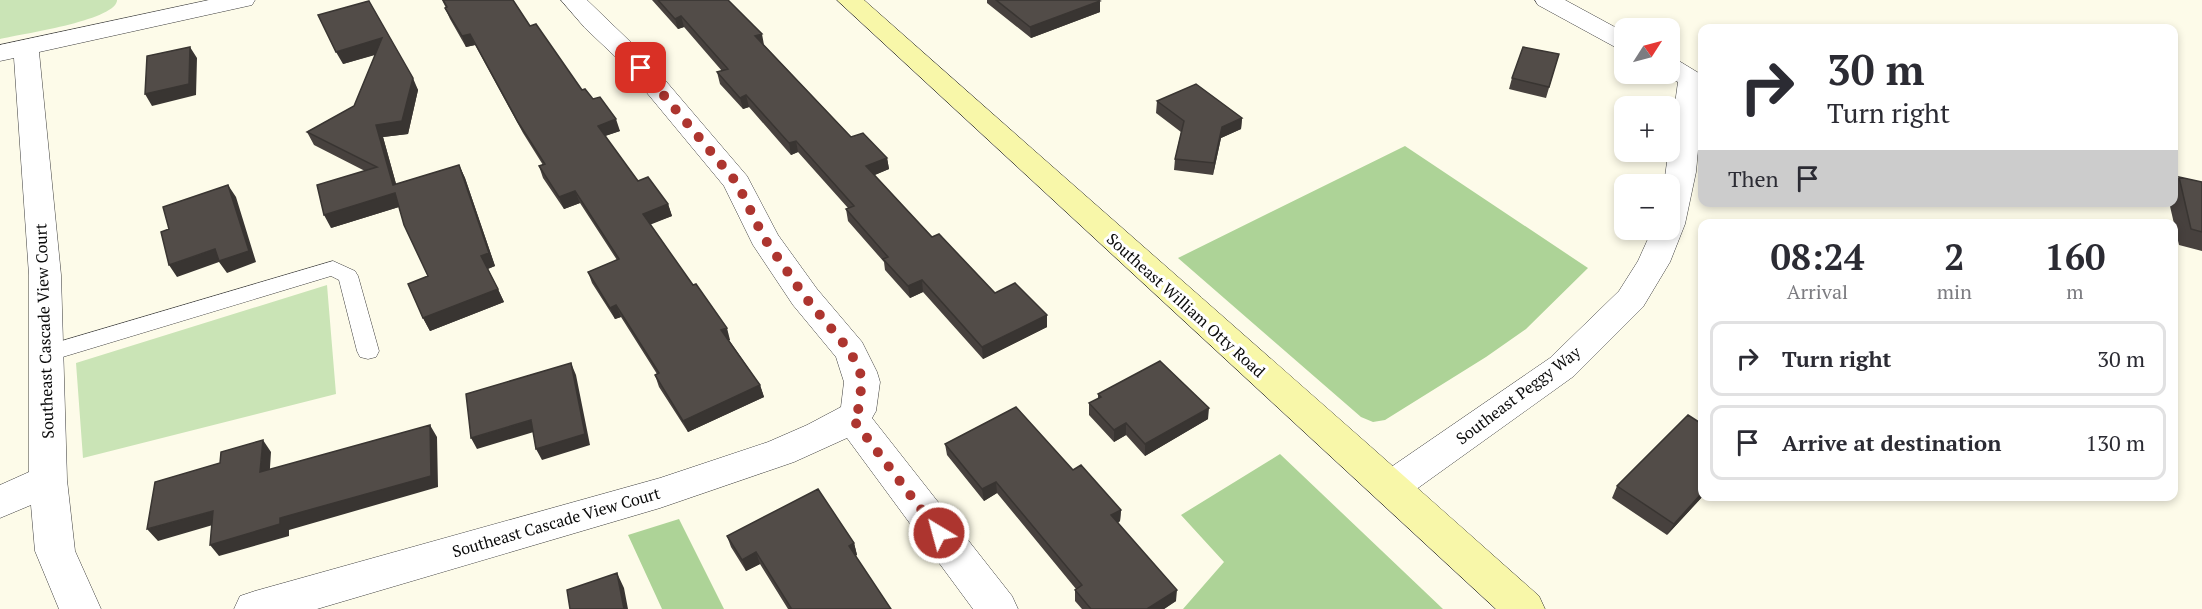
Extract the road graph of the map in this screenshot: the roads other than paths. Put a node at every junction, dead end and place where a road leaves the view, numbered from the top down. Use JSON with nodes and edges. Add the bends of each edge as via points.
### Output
{"nodes":[{"id":1,"x":243,"y":0,"type":"edge"},
{"id":2,"x":573,"y":0,"type":"edge"},
{"id":3,"x":849,"y":0,"type":"edge"},
{"id":4,"x":1547,"y":0,"type":"edge"},
{"id":5,"x":146,"y":10,"type":"edge"},
{"id":6,"x":1614,"y":37,"type":"edge"},
{"id":7,"x":13,"y":50,"type":"edge"},
{"id":8,"x":1688,"y":74,"type":"edge"},
{"id":9,"x":1680,"y":177,"type":"edge"},
{"id":10,"x":1663,"y":240,"type":"edge"},
{"id":11,"x":368,"y":351,"type":"dead end"},
{"id":12,"x":46,"y":354,"type":"junction"},
{"id":13,"x":852,"y":418,"type":"junction"},
{"id":14,"x":48,"y":480,"type":"junction"},
{"id":15,"x":1391,"y":487,"type":"junction"},
{"id":16,"x":0,"y":502,"type":"edge"},
{"id":17,"x":80,"y":609,"type":"edge"},
{"id":18,"x":255,"y":609,"type":"edge"},
{"id":19,"x":997,"y":609,"type":"edge"},
{"id":20,"x":1524,"y":609,"type":"edge"}],
"edges":[{"from":1,"to":5,"type":"street"},
{"from":2,"to":13,"type":"street","via":[[632,58],[737,183],[764,238],[805,297],[850,351],[862,382],[858,411]]},
{"from":3,"to":15,"type":"street","name":"Southeast William Otty Road"},
{"from":4,"to":6,"type":"street"},
{"from":5,"to":7,"type":"street"},
{"from":7,"to":12,"type":"street","name":"Southeast Cascade View Court","via":[[45,275]]},
{"from":8,"to":9,"type":"street"},
{"from":10,"to":15,"type":"street","name":"Southeast Peggy Way","via":[[1630,299],[1562,367]]},
{"from":11,"to":12,"type":"lane","via":[[348,276],[333,268]]},
{"from":12,"to":14,"type":"street","name":"Southeast Cascade View Court"},
{"from":13,"to":18,"type":"street","name":"Southeast Cascade View Court","via":[[781,452],[660,493]]},
{"from":13,"to":19,"type":"street"},
{"from":14,"to":16,"type":"street"},
{"from":14,"to":17,"type":"street","name":"Southeast Cascade View Court","via":[[55,551]]},
{"from":15,"to":20,"type":"street","name":"Southeast William Otty Road"}]}
